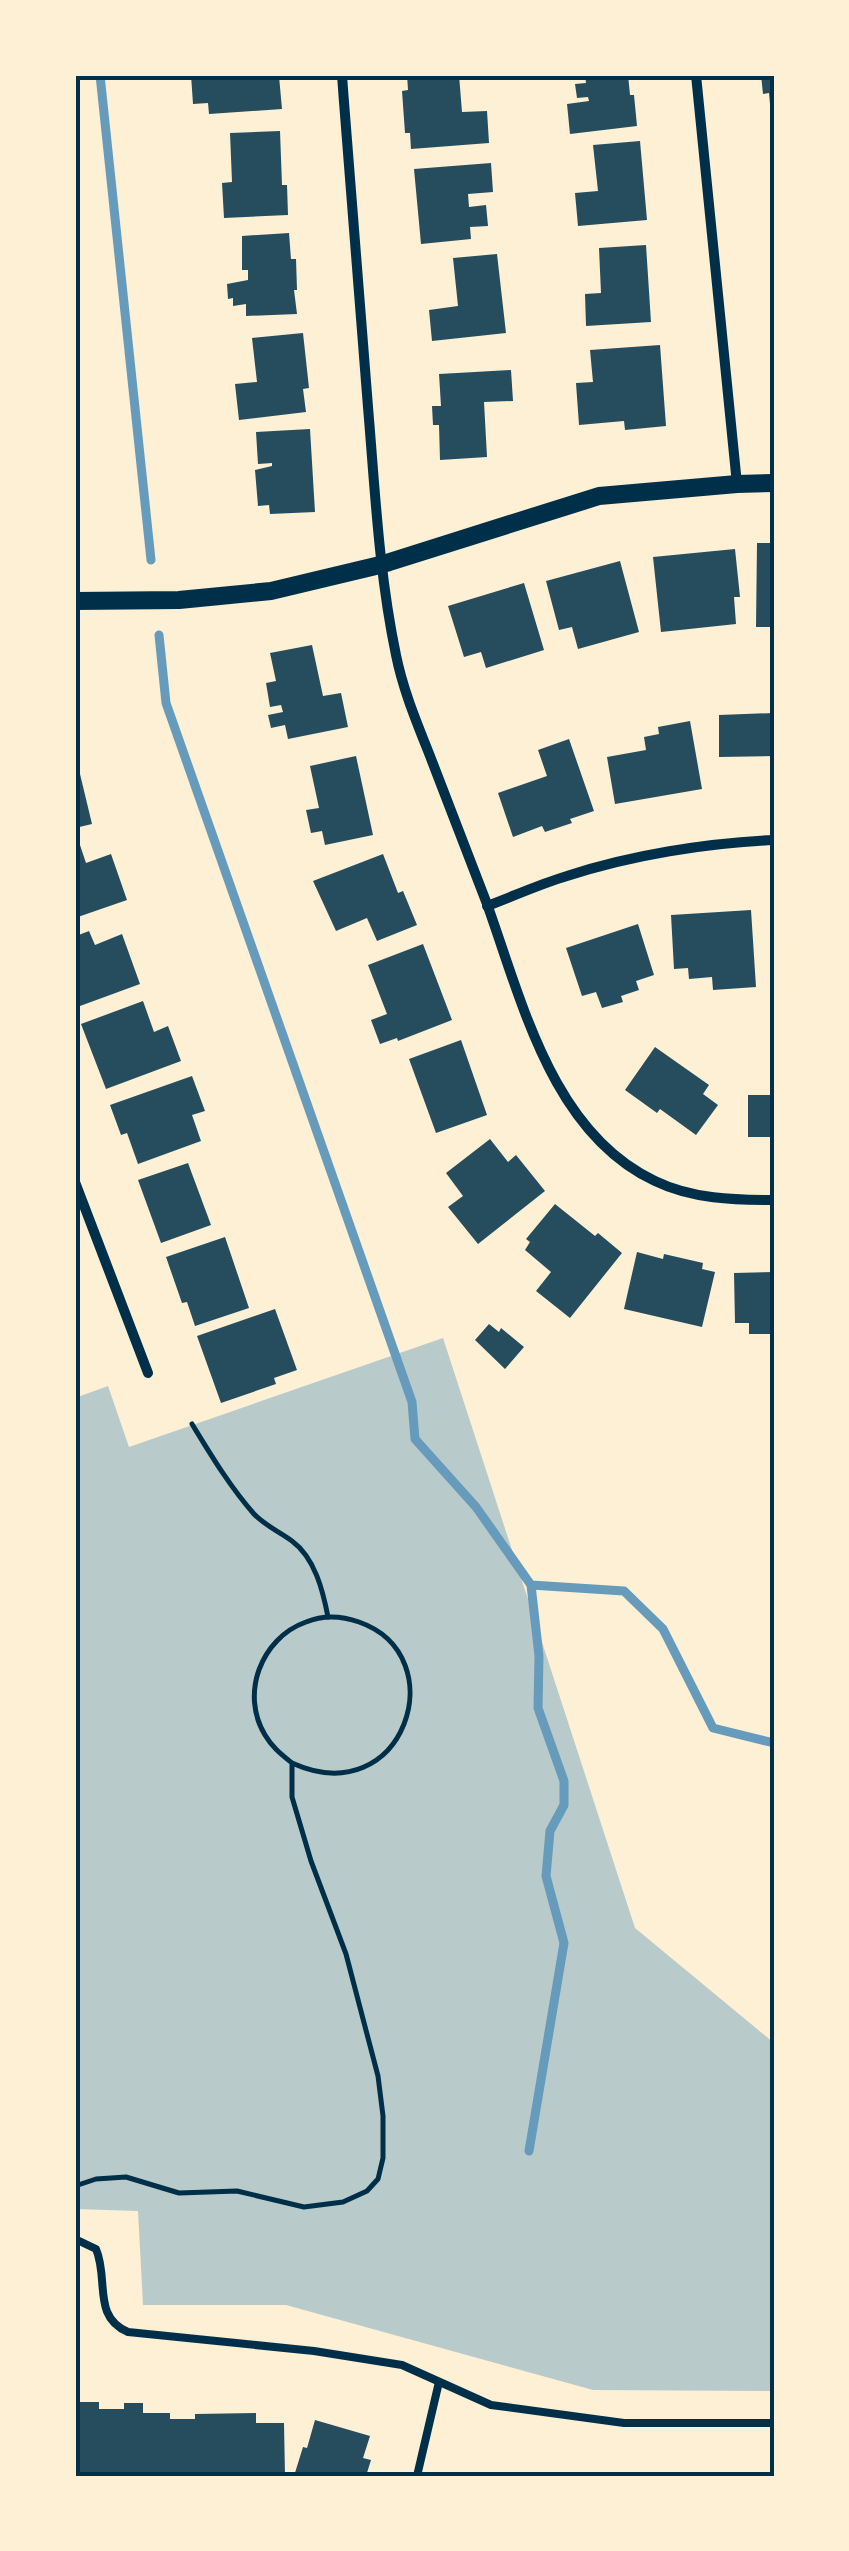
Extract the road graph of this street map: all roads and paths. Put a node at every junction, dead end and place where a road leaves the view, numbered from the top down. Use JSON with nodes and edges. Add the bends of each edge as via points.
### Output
{"nodes":[{"id":1,"x":342,"y":75,"type":"edge"},
{"id":2,"x":696,"y":75,"type":"edge"},
{"id":3,"x":737,"y":484,"type":"junction"},
{"id":4,"x":774,"y":484,"type":"edge"},
{"id":5,"x":380,"y":566,"type":"junction"},
{"id":6,"x":75,"y":601,"type":"edge"},
{"id":7,"x":774,"y":840,"type":"edge"},
{"id":8,"x":487,"y":906,"type":"junction"},
{"id":9,"x":75,"y":1182,"type":"edge"},
{"id":10,"x":774,"y":1200,"type":"edge"},
{"id":11,"x":148,"y":1373,"type":"dead end"},
{"id":12,"x":192,"y":1424,"type":"dead end"},
{"id":13,"x":328,"y":1617,"type":"junction"},
{"id":14,"x":292,"y":1762,"type":"junction"},
{"id":15,"x":75,"y":2186,"type":"edge"},
{"id":16,"x":75,"y":2240,"type":"edge"},
{"id":17,"x":439,"y":2382,"type":"junction"},
{"id":18,"x":774,"y":2423,"type":"edge"},
{"id":19,"x":417,"y":2476,"type":"edge"}],
"edges":[{"from":1,"to":5,"type":"street"},
{"from":2,"to":3,"type":"street"},
{"from":3,"to":4,"type":"street"},
{"from":3,"to":5,"type":"street","via":[[599,496]]},
{"from":5,"to":6,"type":"street","via":[[271,591]]},
{"from":5,"to":8,"type":"street","via":[[396,658]]},
{"from":7,"to":8,"type":"street","via":[[626,860]]},
{"from":8,"to":10,"type":"street","via":[[547,1066],[600,1142],[656,1182],[685,1192]]},
{"from":9,"to":11,"type":"street"},
{"from":12,"to":13,"type":"path","via":[[257,1517],[297,1545]]},
{"from":13,"to":14,"type":"path","via":[[290,1629],[256,1676],[264,1734]]},
{"from":13,"to":14,"type":"path","via":[[364,1624],[392,1646],[408,1678],[408,1714],[391,1747],[362,1768],[326,1774]]},
{"from":14,"to":15,"type":"path","via":[[292,1797],[346,1954],[378,2076],[378,2179],[343,2202],[304,2206],[237,2191],[179,2193],[126,2177]]},
{"from":16,"to":17,"type":"lane","via":[[96,2250],[103,2306],[116,2327],[128,2332],[384,2362]]},
{"from":17,"to":18,"type":"lane","via":[[492,2405],[624,2423]]},
{"from":17,"to":19,"type":"lane"}]}
